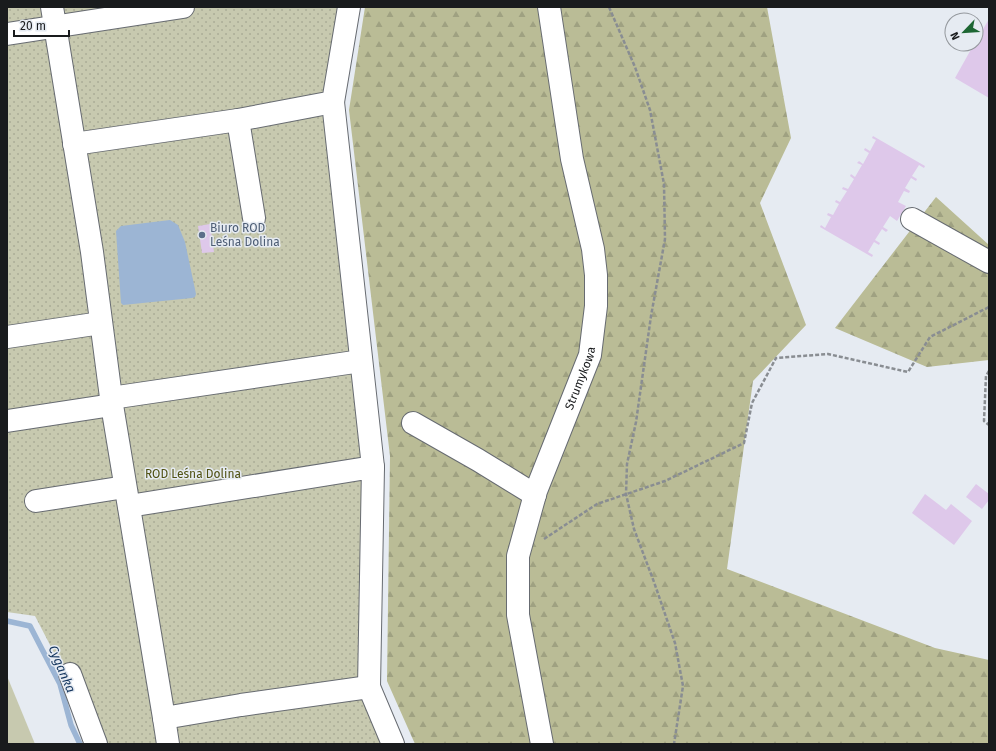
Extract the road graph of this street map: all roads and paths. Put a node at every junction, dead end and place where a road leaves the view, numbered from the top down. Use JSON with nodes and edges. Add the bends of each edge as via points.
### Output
{"nodes":[{"id":1,"x":183,"y":7,"type":"edge"},
{"id":2,"x":349,"y":7,"type":"edge"},
{"id":3,"x":549,"y":7,"type":"edge"},
{"id":4,"x":609,"y":7,"type":"edge"},
{"id":5,"x":54,"y":17,"type":"edge"},
{"id":6,"x":7,"y":34,"type":"edge"},
{"id":7,"x":333,"y":102,"type":"junction"},
{"id":8,"x":238,"y":120,"type":"junction"},
{"id":9,"x":74,"y":144,"type":"junction"},
{"id":10,"x":254,"y":218,"type":"dead end"},
{"id":11,"x":912,"y":219,"type":"dead end"},
{"id":12,"x":989,"y":262,"type":"edge"},
{"id":13,"x":989,"y":307,"type":"edge"},
{"id":14,"x":101,"y":323,"type":"junction"},
{"id":15,"x":7,"y":337,"type":"edge"},
{"id":16,"x":361,"y":361,"type":"junction"},
{"id":17,"x":989,"y":370,"type":"edge"},
{"id":18,"x":112,"y":402,"type":"junction"},
{"id":19,"x":7,"y":421,"type":"edge"},
{"id":20,"x":413,"y":423,"type":"dead end"},
{"id":21,"x":989,"y":425,"type":"edge"},
{"id":22,"x":373,"y":467,"type":"junction"},
{"id":23,"x":626,"y":494,"type":"junction"},
{"id":24,"x":535,"y":495,"type":"junction"},
{"id":25,"x":127,"y":497,"type":"junction"},
{"id":26,"x":36,"y":500,"type":"dead end"},
{"id":27,"x":518,"y":556,"type":"junction"},
{"id":28,"x":70,"y":674,"type":"dead end"},
{"id":29,"x":369,"y":687,"type":"junction"},
{"id":30,"x":164,"y":718,"type":"junction"},
{"id":31,"x":96,"y":744,"type":"edge"},
{"id":32,"x":168,"y":744,"type":"edge"},
{"id":33,"x":393,"y":744,"type":"edge"},
{"id":34,"x":542,"y":744,"type":"edge"},
{"id":35,"x":674,"y":744,"type":"edge"}],
"edges":[{"from":1,"to":5,"type":"street"},
{"from":2,"to":7,"type":"street"},
{"from":3,"to":24,"type":"street","name":"Strumykowa","via":[[572,159],[592,249],[596,275],[596,306],[590,355]]},
{"from":4,"to":23,"type":"path","via":[[650,110],[664,184],[665,238],[627,464]]},
{"from":5,"to":6,"type":"street"},
{"from":5,"to":9,"type":"street"},
{"from":7,"to":8,"type":"street"},
{"from":7,"to":16,"type":"street"},
{"from":8,"to":9,"type":"street"},
{"from":8,"to":10,"type":"street"},
{"from":9,"to":14,"type":"street"},
{"from":11,"to":12,"type":"street"},
{"from":13,"to":23,"type":"path","via":[[930,337],[908,372],[828,354],[776,358],[752,403],[744,442],[665,481]]},
{"from":14,"to":15,"type":"street"},
{"from":14,"to":18,"type":"street"},
{"from":16,"to":18,"type":"street"},
{"from":16,"to":22,"type":"street"},
{"from":17,"to":21,"type":"path","via":[[986,376],[984,421]]},
{"from":18,"to":19,"type":"street"},
{"from":18,"to":25,"type":"street"},
{"from":20,"to":24,"type":"street"},
{"from":22,"to":25,"type":"street"},
{"from":22,"to":29,"type":"street"},
{"from":23,"to":27,"type":"path","via":[[597,504]]},
{"from":23,"to":35,"type":"path","via":[[634,529],[676,650],[683,686]]},
{"from":24,"to":27,"type":"street","name":"Strumykowa"},
{"from":25,"to":26,"type":"street"},
{"from":25,"to":30,"type":"street"},
{"from":27,"to":34,"type":"street","name":"Strumykowa","via":[[518,615]]},
{"from":28,"to":31,"type":"street"},
{"from":29,"to":30,"type":"street"},
{"from":29,"to":33,"type":"street"},
{"from":30,"to":32,"type":"street"}]}
